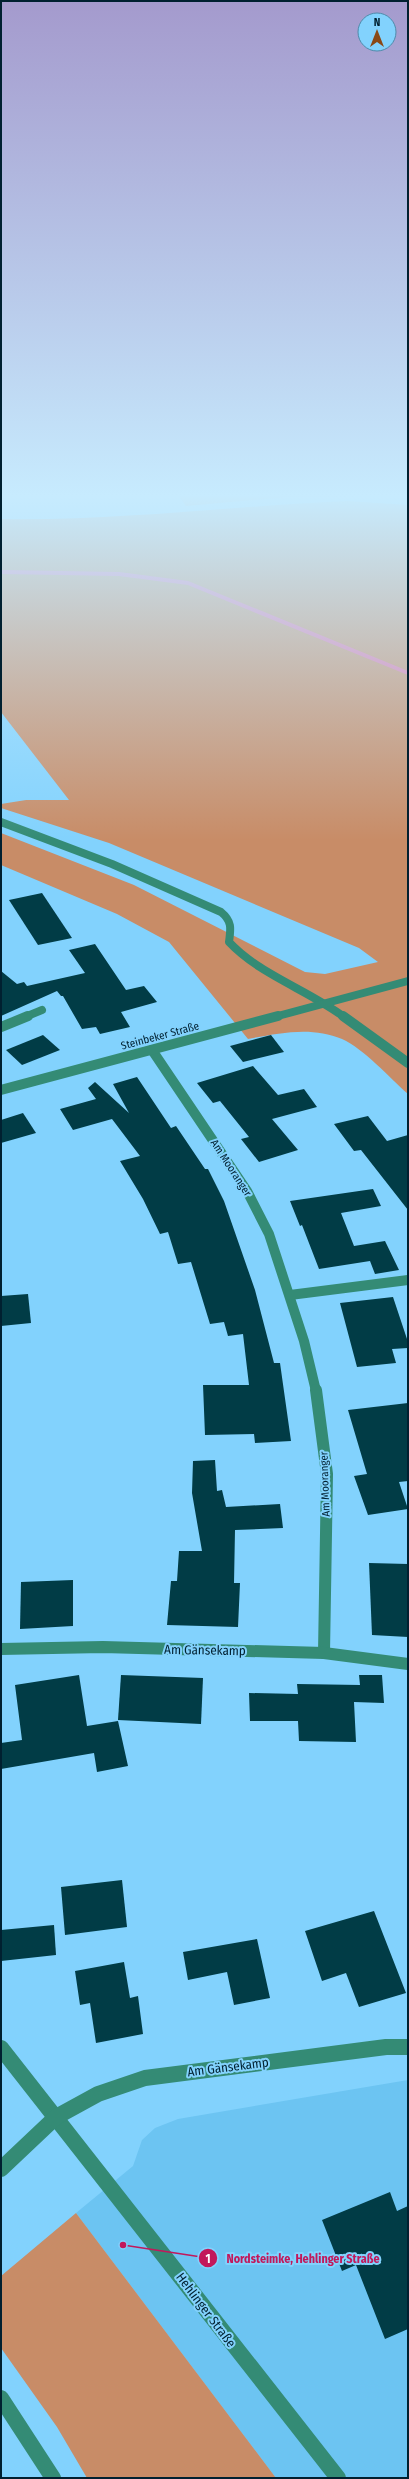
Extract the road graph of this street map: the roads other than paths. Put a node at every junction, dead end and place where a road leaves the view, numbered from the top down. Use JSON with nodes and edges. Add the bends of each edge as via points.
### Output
{"nodes":[{"id":1,"x":1,"y":822,"type":"edge"},
{"id":2,"x":408,"y":981,"type":"edge"},
{"id":3,"x":324,"y":1002,"type":"junction"},
{"id":4,"x":42,"y":1010,"type":"dead end"},
{"id":5,"x":1,"y":1026,"type":"edge"},
{"id":6,"x":152,"y":1050,"type":"junction"},
{"id":7,"x":408,"y":1064,"type":"edge"},
{"id":8,"x":1,"y":1090,"type":"edge"},
{"id":9,"x":408,"y":1280,"type":"edge"},
{"id":10,"x":290,"y":1295,"type":"junction"},
{"id":11,"x":1,"y":1649,"type":"edge"},
{"id":12,"x":324,"y":1653,"type":"junction"},
{"id":13,"x":408,"y":1664,"type":"edge"},
{"id":14,"x":408,"y":2047,"type":"edge"},
{"id":15,"x":1,"y":2048,"type":"edge"},
{"id":16,"x":56,"y":2117,"type":"junction"},
{"id":17,"x":1,"y":2169,"type":"edge"},
{"id":18,"x":1,"y":2398,"type":"edge"},
{"id":19,"x":53,"y":2478,"type":"edge"},
{"id":20,"x":338,"y":2478,"type":"edge"}],
"edges":[{"from":1,"to":3,"type":"street","via":[[112,864],[221,912],[229,919],[229,942],[244,958]]},
{"from":2,"to":3,"type":"street","name":"Steinbeker Straße"},
{"from":3,"to":6,"type":"street","name":"Steinbeker Straße"},
{"from":3,"to":7,"type":"street"},
{"from":4,"to":5,"type":"street"},
{"from":6,"to":8,"type":"street","name":"Steinbeker Straße"},
{"from":6,"to":10,"type":"street","name":"Am Mooranger","via":[[247,1191],[269,1234]]},
{"from":9,"to":10,"type":"street"},
{"from":10,"to":12,"type":"street","name":"Am Mooranger","via":[[318,1400],[327,1474]]},
{"from":11,"to":12,"type":"street","name":"Am Gänsekamp","via":[[104,1647]]},
{"from":12,"to":13,"type":"street","name":"Am Gänsekamp"},
{"from":14,"to":16,"type":"street","name":"Am Gänsekamp","via":[[386,2047],[146,2078],[98,2094]]},
{"from":15,"to":16,"type":"street","name":"Hehlinger Straße"},
{"from":16,"to":17,"type":"street","name":"Am Gänsekamp"},
{"from":16,"to":20,"type":"street","name":"Hehlinger Straße"},
{"from":18,"to":19,"type":"street"}]}
